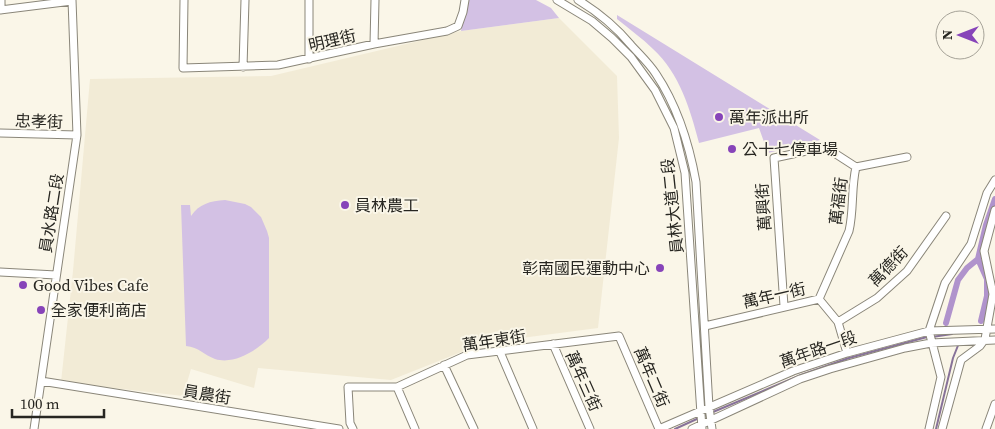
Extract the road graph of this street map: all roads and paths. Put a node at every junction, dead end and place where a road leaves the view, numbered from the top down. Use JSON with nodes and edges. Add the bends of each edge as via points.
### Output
{"nodes":[{"id":1,"x":1,"y":0,"type":"edge"},
{"id":2,"x":72,"y":0,"type":"edge"},
{"id":3,"x":184,"y":0,"type":"edge"},
{"id":4,"x":244,"y":0,"type":"edge"},
{"id":5,"x":309,"y":0,"type":"edge"},
{"id":6,"x":375,"y":0,"type":"edge"},
{"id":7,"x":465,"y":0,"type":"edge"},
{"id":8,"x":557,"y":0,"type":"edge"},
{"id":9,"x":578,"y":0,"type":"edge"},
{"id":10,"x":0,"y":10,"type":"edge"},
{"id":11,"x":374,"y":44,"type":"junction"},
{"id":12,"x":309,"y":59,"type":"junction"},
{"id":13,"x":243,"y":68,"type":"junction"},
{"id":14,"x":0,"y":133,"type":"edge"},
{"id":15,"x":77,"y":136,"type":"junction"},
{"id":16,"x":825,"y":147,"type":"joint"},
{"id":17,"x":907,"y":157,"type":"dead end"},
{"id":18,"x":856,"y":167,"type":"junction"},
{"id":19,"x":995,"y":180,"type":"edge"},
{"id":20,"x":995,"y":210,"type":"edge"},
{"id":21,"x":946,"y":216,"type":"dead end"},
{"id":22,"x":0,"y":272,"type":"edge"},
{"id":23,"x":56,"y":276,"type":"junction"},
{"id":24,"x":820,"y":298,"type":"junction"},
{"id":25,"x":784,"y":306,"type":"junction"},
{"id":26,"x":838,"y":322,"type":"junction"},
{"id":27,"x":705,"y":326,"type":"junction"},
{"id":28,"x":983,"y":329,"type":"junction"},
{"id":29,"x":995,"y":329,"type":"edge"},
{"id":30,"x":928,"y":331,"type":"junction"},
{"id":31,"x":619,"y":336,"type":"joint"},
{"id":32,"x":981,"y":339,"type":"junction"},
{"id":33,"x":995,"y":340,"type":"edge"},
{"id":34,"x":931,"y":343,"type":"junction"},
{"id":35,"x":553,"y":344,"type":"junction"},
{"id":36,"x":500,"y":352,"type":"junction"},
{"id":37,"x":846,"y":353,"type":"junction"},
{"id":38,"x":444,"y":365,"type":"junction"},
{"id":39,"x":41,"y":382,"type":"junction"},
{"id":40,"x":397,"y":387,"type":"junction"},
{"id":41,"x":995,"y":404,"type":"edge"},
{"id":42,"x":709,"y":407,"type":"junction"},
{"id":43,"x":700,"y":412,"type":"junction"},
{"id":44,"x":711,"y":420,"type":"junction"},
{"id":45,"x":929,"y":426,"type":"edge"},
{"id":46,"x":702,"y":427,"type":"edge"},
{"id":47,"x":34,"y":429,"type":"edge"},
{"id":48,"x":339,"y":429,"type":"edge"},
{"id":49,"x":353,"y":429,"type":"edge"},
{"id":50,"x":415,"y":429,"type":"edge"},
{"id":51,"x":474,"y":429,"type":"edge"},
{"id":52,"x":533,"y":429,"type":"edge"},
{"id":53,"x":590,"y":429,"type":"edge"},
{"id":54,"x":659,"y":429,"type":"edge"},
{"id":55,"x":692,"y":429,"type":"edge"},
{"id":56,"x":712,"y":429,"type":"edge"},
{"id":57,"x":942,"y":429,"type":"edge"},
{"id":58,"x":986,"y":429,"type":"edge"}],
"edges":[{"from":1,"to":10,"type":"street"},
{"from":2,"to":10,"type":"street"},
{"from":2,"to":15,"type":"street","name":"員水路二段"},
{"from":3,"to":13,"type":"street","name":"明理街","via":[[183,68]]},
{"from":4,"to":13,"type":"street"},
{"from":5,"to":12,"type":"street"},
{"from":6,"to":11,"type":"street"},
{"from":7,"to":11,"type":"street","name":"明理街","via":[[458,26],[447,31]]},
{"from":8,"to":43,"type":"street","name":"員林大道二段","via":[[592,21],[631,57],[655,90],[674,128],[685,173]]},
{"from":9,"to":27,"type":"street","name":"員林大道二段","via":[[618,30],[656,73],[682,124],[696,182]]},
{"from":11,"to":12,"type":"street","name":"明理街"},
{"from":12,"to":13,"type":"street","name":"明理街"},
{"from":14,"to":15,"type":"street","name":"忠孝街"},
{"from":15,"to":23,"type":"street","name":"員水路二段"},
{"from":16,"to":18,"type":"street","name":"萬福街"},
{"from":16,"to":25,"type":"street","name":"萬興街","via":[[774,158]]},
{"from":17,"to":18,"type":"street"},
{"from":18,"to":24,"type":"street","name":"萬福街","via":[[849,231]]},
{"from":19,"to":30,"type":"street","via":[[987,193],[971,244],[945,283]]},
{"from":20,"to":28,"type":"street","via":[[984,251],[993,294]]},
{"from":21,"to":26,"type":"street","name":"萬德街","via":[[907,271],[877,298]]},
{"from":22,"to":23,"type":"street"},
{"from":23,"to":39,"type":"street","name":"員水路二段"},
{"from":24,"to":25,"type":"street","name":"萬年一街"},
{"from":24,"to":26,"type":"street","name":"萬年一街"},
{"from":25,"to":27,"type":"street","name":"萬年一街"},
{"from":26,"to":37,"type":"street","name":"萬年一街"},
{"from":27,"to":42,"type":"street","name":"員林大道二段"},
{"from":28,"to":29,"type":"street","name":"萬年路一段"},
{"from":28,"to":30,"type":"street","name":"萬年路一段"},
{"from":28,"to":32,"type":"street"},
{"from":30,"to":34,"type":"street"},
{"from":30,"to":37,"type":"street","name":"萬年路一段"},
{"from":31,"to":35,"type":"street","name":"萬年東街"},
{"from":31,"to":54,"type":"street","name":"萬年二街"},
{"from":32,"to":33,"type":"street","name":"萬年路一段"},
{"from":32,"to":34,"type":"street","name":"萬年路一段"},
{"from":32,"to":57,"type":"street","via":[[980,346],[961,360]]},
{"from":34,"to":44,"type":"street","name":"萬年路一段","via":[[822,371]]},
{"from":34,"to":45,"type":"street","via":[[941,377]]},
{"from":35,"to":36,"type":"street","name":"萬年東街"},
{"from":35,"to":53,"type":"street","name":"萬年三街"},
{"from":36,"to":38,"type":"street","name":"萬年東街","via":[[467,356]]},
{"from":36,"to":52,"type":"street"},
{"from":37,"to":42,"type":"street","name":"萬年路一段","via":[[793,371]]},
{"from":38,"to":40,"type":"street","name":"萬年東街"},
{"from":38,"to":51,"type":"street"},
{"from":39,"to":47,"type":"street","name":"員水路二段"},
{"from":39,"to":48,"type":"street","name":"員農街"},
{"from":40,"to":49,"type":"street","name":"萬年東街","via":[[348,387]]},
{"from":40,"to":50,"type":"street"},
{"from":41,"to":58,"type":"street"},
{"from":42,"to":43,"type":"street","name":"萬年路一段"},
{"from":42,"to":44,"type":"street","name":"員林大道二段"},
{"from":43,"to":46,"type":"street","name":"員林大道二段"},
{"from":43,"to":54,"type":"street","name":"萬年路一段"},
{"from":44,"to":46,"type":"street","name":"萬年路一段"},
{"from":44,"to":56,"type":"street","name":"員林大道二段"},
{"from":46,"to":55,"type":"street","name":"萬年路一段"}]}
